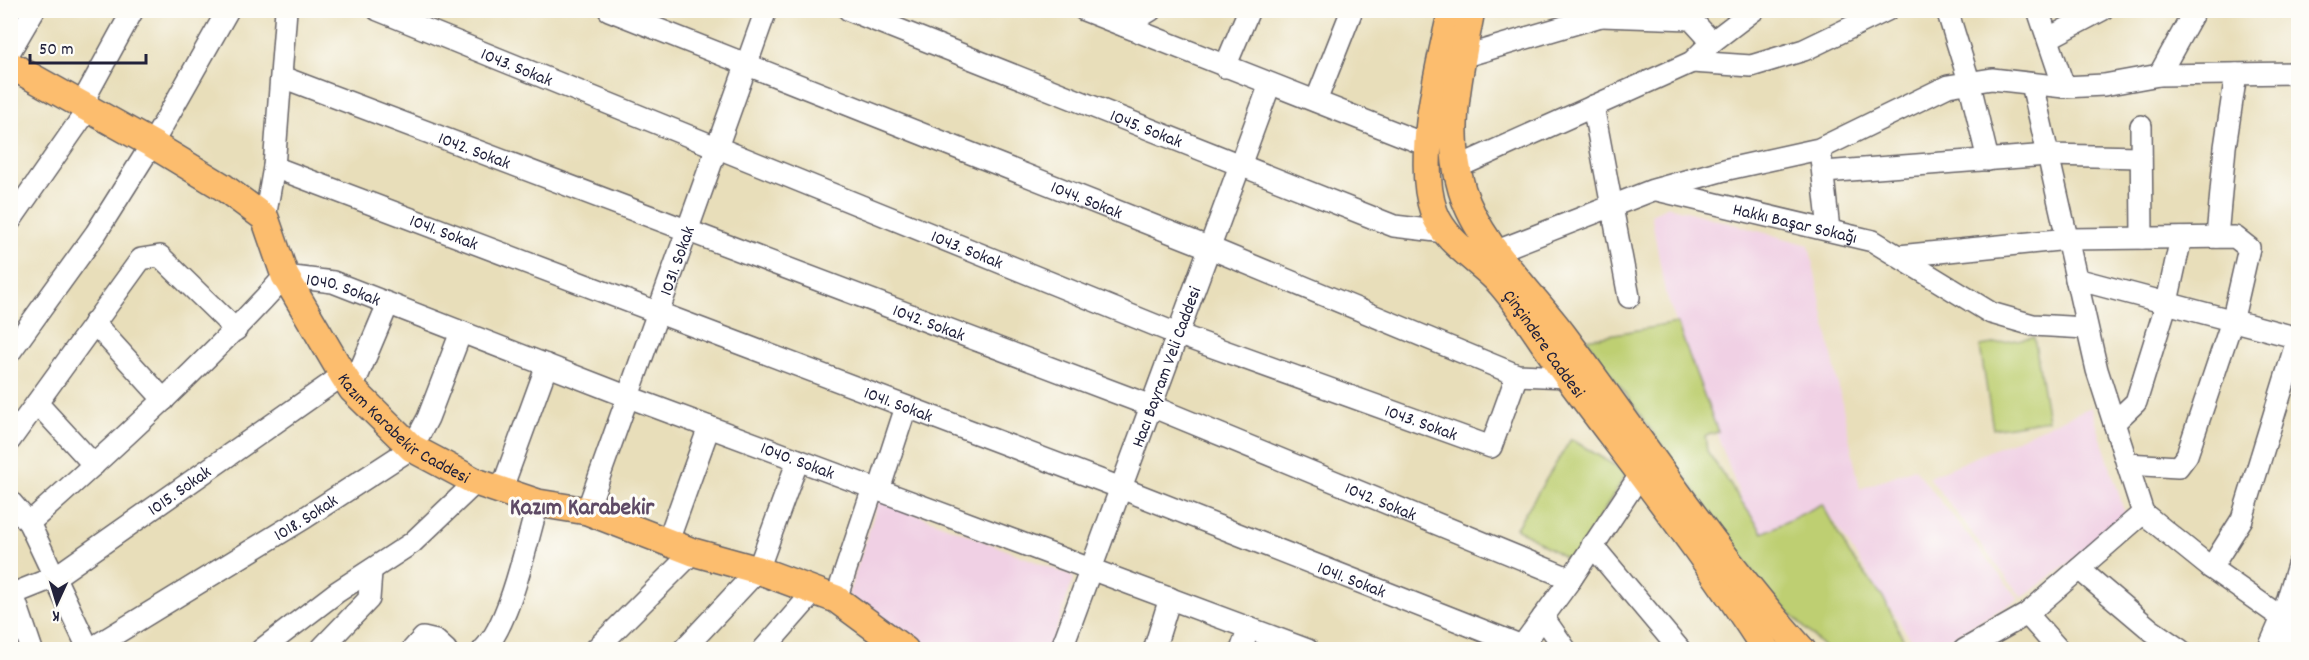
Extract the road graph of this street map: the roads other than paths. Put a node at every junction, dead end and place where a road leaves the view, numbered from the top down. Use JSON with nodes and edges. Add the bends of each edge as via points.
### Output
{"nodes":[{"id":1,"x":34,"y":10,"type":"edge"},
{"id":2,"x":134,"y":10,"type":"edge"},
{"id":3,"x":228,"y":10,"type":"edge"},
{"id":4,"x":286,"y":10,"type":"edge"},
{"id":5,"x":378,"y":10,"type":"edge"},
{"id":6,"x":609,"y":10,"type":"edge"},
{"id":7,"x":766,"y":10,"type":"edge"},
{"id":8,"x":849,"y":10,"type":"edge"},
{"id":9,"x":1084,"y":10,"type":"edge"},
{"id":10,"x":1249,"y":10,"type":"edge"},
{"id":11,"x":1352,"y":10,"type":"edge"},
{"id":12,"x":1452,"y":10,"type":"edge"},
{"id":13,"x":1471,"y":10,"type":"edge"},
{"id":14,"x":1754,"y":10,"type":"edge"},
{"id":15,"x":1887,"y":10,"type":"edge"},
{"id":16,"x":1947,"y":10,"type":"edge"},
{"id":17,"x":2038,"y":10,"type":"edge"},
{"id":18,"x":2102,"y":10,"type":"edge"},
{"id":19,"x":2194,"y":10,"type":"edge"},
{"id":20,"x":1600,"y":12,"type":"edge"},
{"id":21,"x":1694,"y":15,"type":"edge"},
{"id":22,"x":1138,"y":16,"type":"edge"},
{"id":23,"x":2049,"y":38,"type":"junction"},
{"id":24,"x":1712,"y":42,"type":"junction"},
{"id":25,"x":10,"y":51,"type":"edge"},
{"id":26,"x":1462,"y":57,"type":"junction"},
{"id":27,"x":1692,"y":62,"type":"junction"},
{"id":28,"x":747,"y":64,"type":"junction"},
{"id":29,"x":10,"y":65,"type":"edge"},
{"id":30,"x":1225,"y":67,"type":"junction"},
{"id":31,"x":2298,"y":73,"type":"edge"},
{"id":32,"x":2236,"y":74,"type":"junction"},
{"id":33,"x":2159,"y":75,"type":"junction"},
{"id":34,"x":282,"y":77,"type":"junction"},
{"id":35,"x":1969,"y":81,"type":"junction"},
{"id":36,"x":1270,"y":84,"type":"junction"},
{"id":37,"x":2032,"y":84,"type":"junction"},
{"id":38,"x":2064,"y":87,"type":"junction"},
{"id":39,"x":1316,"y":100,"type":"junction"},
{"id":40,"x":1593,"y":106,"type":"junction"},
{"id":41,"x":88,"y":109,"type":"junction"},
{"id":42,"x":2141,"y":126,"type":"dead end"},
{"id":43,"x":152,"y":144,"type":"junction"},
{"id":44,"x":1429,"y":146,"type":"junction"},
{"id":45,"x":716,"y":147,"type":"junction"},
{"id":46,"x":1820,"y":149,"type":"junction"},
{"id":47,"x":2047,"y":155,"type":"junction"},
{"id":48,"x":2140,"y":157,"type":"junction"},
{"id":49,"x":1988,"y":160,"type":"junction"},
{"id":50,"x":1239,"y":166,"type":"junction"},
{"id":51,"x":1458,"y":166,"type":"junction"},
{"id":52,"x":274,"y":167,"type":"junction"},
{"id":53,"x":1824,"y":172,"type":"junction"},
{"id":54,"x":1653,"y":190,"type":"junction"},
{"id":55,"x":1611,"y":205,"type":"junction"},
{"id":56,"x":265,"y":218,"type":"junction"},
{"id":57,"x":10,"y":221,"type":"edge"},
{"id":58,"x":1828,"y":230,"type":"junction"},
{"id":59,"x":688,"y":232,"type":"junction"},
{"id":60,"x":1445,"y":232,"type":"junction"},
{"id":61,"x":2217,"y":237,"type":"junction"},
{"id":62,"x":2142,"y":238,"type":"junction"},
{"id":63,"x":2181,"y":238,"type":"junction"},
{"id":64,"x":2068,"y":239,"type":"junction"},
{"id":65,"x":1210,"y":248,"type":"junction"},
{"id":66,"x":1497,"y":251,"type":"junction"},
{"id":67,"x":1899,"y":256,"type":"junction"},
{"id":68,"x":285,"y":276,"type":"junction"},
{"id":69,"x":2076,"y":279,"type":"junction"},
{"id":70,"x":1629,"y":297,"type":"dead end"},
{"id":71,"x":2167,"y":302,"type":"junction"},
{"id":72,"x":388,"y":304,"type":"junction"},
{"id":73,"x":658,"y":313,"type":"junction"},
{"id":74,"x":2233,"y":318,"type":"junction"},
{"id":75,"x":94,"y":323,"type":"junction"},
{"id":76,"x":2086,"y":328,"type":"junction"},
{"id":77,"x":236,"y":330,"type":"junction"},
{"id":78,"x":461,"y":332,"type":"junction"},
{"id":79,"x":1177,"y":334,"type":"junction"},
{"id":80,"x":2298,"y":337,"type":"edge"},
{"id":81,"x":10,"y":352,"type":"edge"},
{"id":82,"x":547,"y":365,"type":"junction"},
{"id":83,"x":1517,"y":375,"type":"junction"},
{"id":84,"x":1568,"y":377,"type":"junction"},
{"id":85,"x":347,"y":382,"type":"junction"},
{"id":86,"x":626,"y":396,"type":"junction"},
{"id":87,"x":164,"y":400,"type":"junction"},
{"id":88,"x":37,"y":403,"type":"junction"},
{"id":89,"x":1151,"y":406,"type":"junction"},
{"id":90,"x":906,"y":407,"type":"junction"},
{"id":91,"x":2114,"y":423,"type":"junction"},
{"id":92,"x":709,"y":427,"type":"junction"},
{"id":93,"x":10,"y":440,"type":"edge"},
{"id":94,"x":412,"y":448,"type":"junction"},
{"id":95,"x":798,"y":460,"type":"junction"},
{"id":96,"x":2127,"y":464,"type":"junction"},
{"id":97,"x":94,"y":465,"type":"junction"},
{"id":98,"x":1642,"y":472,"type":"junction"},
{"id":99,"x":489,"y":486,"type":"junction"},
{"id":100,"x":1121,"y":488,"type":"junction"},
{"id":101,"x":876,"y":489,"type":"junction"},
{"id":102,"x":10,"y":501,"type":"edge"},
{"id":103,"x":538,"y":503,"type":"junction"},
{"id":104,"x":587,"y":511,"type":"junction"},
{"id":105,"x":2143,"y":513,"type":"junction"},
{"id":106,"x":29,"y":522,"type":"junction"},
{"id":107,"x":668,"y":541,"type":"junction"},
{"id":108,"x":1592,"y":545,"type":"junction"},
{"id":109,"x":693,"y":552,"type":"junction"},
{"id":110,"x":2298,"y":564,"type":"edge"},
{"id":111,"x":2211,"y":568,"type":"junction"},
{"id":112,"x":1091,"y":569,"type":"junction"},
{"id":113,"x":2079,"y":569,"type":"junction"},
{"id":114,"x":758,"y":570,"type":"junction"},
{"id":115,"x":371,"y":572,"type":"junction"},
{"id":116,"x":55,"y":577,"type":"junction"},
{"id":117,"x":1571,"y":579,"type":"junction"},
{"id":118,"x":12,"y":594,"type":"edge"},
{"id":119,"x":824,"y":596,"type":"junction"},
{"id":120,"x":1170,"y":598,"type":"junction"},
{"id":121,"x":2027,"y":614,"type":"junction"},
{"id":122,"x":1543,"y":617,"type":"junction"},
{"id":123,"x":2282,"y":618,"type":"junction"},
{"id":124,"x":1249,"y":627,"type":"junction"},
{"id":125,"x":1757,"y":646,"type":"edge"},
{"id":126,"x":1520,"y":648,"type":"edge"},
{"id":127,"x":32,"y":650,"type":"edge"},
{"id":128,"x":89,"y":650,"type":"edge"},
{"id":129,"x":261,"y":650,"type":"edge"},
{"id":130,"x":320,"y":650,"type":"edge"},
{"id":131,"x":412,"y":650,"type":"edge"},
{"id":132,"x":446,"y":650,"type":"edge"},
{"id":133,"x":483,"y":650,"type":"edge"},
{"id":134,"x":595,"y":650,"type":"edge"},
{"id":135,"x":683,"y":650,"type":"edge"},
{"id":136,"x":763,"y":650,"type":"edge"},
{"id":137,"x":905,"y":650,"type":"edge"},
{"id":138,"x":1061,"y":650,"type":"edge"},
{"id":139,"x":1154,"y":650,"type":"edge"},
{"id":140,"x":1241,"y":650,"type":"edge"},
{"id":141,"x":1308,"y":650,"type":"edge"},
{"id":142,"x":1566,"y":650,"type":"edge"},
{"id":143,"x":1680,"y":650,"type":"edge"},
{"id":144,"x":1802,"y":650,"type":"edge"},
{"id":145,"x":1964,"y":650,"type":"edge"},
{"id":146,"x":2059,"y":650,"type":"edge"},
{"id":147,"x":2180,"y":650,"type":"edge"},
{"id":148,"x":2268,"y":650,"type":"edge"},
{"id":149,"x":2290,"y":650,"type":"edge"}],
"edges":[{"from":1,"to":25,"type":"street"},
{"from":2,"to":41,"type":"street","via":[[87,94]]},
{"from":3,"to":43,"type":"street"},
{"from":4,"to":34,"type":"street"},
{"from":5,"to":45,"type":"street","name":"1043. Sokak"},
{"from":6,"to":28,"type":"street","name":"1044. Sokak"},
{"from":7,"to":28,"type":"street","name":"1031. Sokak"},
{"from":8,"to":50,"type":"street","name":"1045. Sokak"},
{"from":9,"to":22,"type":"street"},
{"from":10,"to":30,"type":"street"},
{"from":11,"to":39,"type":"street"},
{"from":12,"to":44,"type":"main road","name":"Çinçindere Caddesi","via":[[1436,83]]},
{"from":13,"to":26,"type":"main road","name":"Çinçindere Caddesi"},
{"from":14,"to":24,"type":"street"},
{"from":15,"to":27,"type":"street","via":[[1804,50],[1751,66]]},
{"from":16,"to":35,"type":"street"},
{"from":17,"to":23,"type":"street"},
{"from":18,"to":23,"type":"street"},
{"from":19,"to":33,"type":"street"},
{"from":20,"to":21,"type":"street"},
{"from":20,"to":26,"type":"street"},
{"from":21,"to":24,"type":"street"},
{"from":22,"to":30,"type":"street"},
{"from":23,"to":38,"type":"street"},
{"from":24,"to":27,"type":"street"},
{"from":26,"to":51,"type":"main road","name":"Çinçindere Caddesi","via":[[1454,106]]},
{"from":27,"to":40,"type":"street"},
{"from":28,"to":45,"type":"street","name":"1031. Sokak"},
{"from":28,"to":65,"type":"street","name":"1044. Sokak"},
{"from":29,"to":41,"type":"main road"},
{"from":30,"to":36,"type":"street"},
{"from":31,"to":32,"type":"street"},
{"from":32,"to":33,"type":"street"},
{"from":32,"to":61,"type":"street"},
{"from":33,"to":38,"type":"street","via":[[2104,86]]},
{"from":34,"to":52,"type":"street"},
{"from":34,"to":59,"type":"street","name":"1042. Sokak"},
{"from":35,"to":37,"type":"street","via":[[1992,79]]},
{"from":35,"to":46,"type":"street","via":[[1948,86]]},
{"from":35,"to":49,"type":"street"},
{"from":36,"to":39,"type":"street"},
{"from":36,"to":50,"type":"street","name":"Hacı Bayram Veli Caddesi"},
{"from":37,"to":38,"type":"street"},
{"from":37,"to":47,"type":"street"},
{"from":39,"to":44,"type":"street"},
{"from":40,"to":51,"type":"street"},
{"from":40,"to":55,"type":"street"},
{"from":41,"to":43,"type":"main road"},
{"from":41,"to":57,"type":"street"},
{"from":42,"to":48,"type":"street"},
{"from":43,"to":56,"type":"main road"},
{"from":43,"to":81,"type":"street","via":[[96,233]]},
{"from":44,"to":60,"type":"main road","name":"Çinçindere Caddesi","via":[[1427,183],[1434,213]]},
{"from":45,"to":59,"type":"street","name":"1031. Sokak"},
{"from":45,"to":79,"type":"street","name":"1043. Sokak"},
{"from":46,"to":53,"type":"street"},
{"from":46,"to":54,"type":"street"},
{"from":47,"to":48,"type":"street"},
{"from":47,"to":49,"type":"street"},
{"from":47,"to":64,"type":"street"},
{"from":48,"to":62,"type":"street"},
{"from":49,"to":53,"type":"street"},
{"from":50,"to":60,"type":"street","name":"1045. Sokak","via":[[1394,226]]},
{"from":50,"to":65,"type":"street","name":"Hacı Bayram Veli Caddesi"},
{"from":51,"to":66,"type":"main road","name":"Çinçindere Caddesi","via":[[1462,190],[1478,225]]},
{"from":52,"to":56,"type":"street"},
{"from":52,"to":73,"type":"street","name":"1041. Sokak"},
{"from":53,"to":58,"type":"street"},
{"from":54,"to":55,"type":"street"},
{"from":54,"to":58,"type":"street","name":"Hakkı Başar Sokağı"},
{"from":55,"to":66,"type":"street"},
{"from":55,"to":70,"type":"street"},
{"from":56,"to":68,"type":"main road","name":"Kazım Karabekir Caddesi"},
{"from":58,"to":67,"type":"street","name":"Hakkı Başar Sokağı","via":[[1873,241]]},
{"from":59,"to":73,"type":"street","name":"1031. Sokak"},
{"from":59,"to":89,"type":"street","name":"1042. Sokak"},
{"from":60,"to":84,"type":"main road","name":"Çinçindere Caddesi","via":[[1502,285]]},
{"from":61,"to":63,"type":"street"},
{"from":61,"to":74,"type":"street","via":[[2235,237],[2249,249]]},
{"from":62,"to":63,"type":"street"},
{"from":62,"to":64,"type":"street"},
{"from":63,"to":71,"type":"street"},
{"from":64,"to":67,"type":"street"},
{"from":64,"to":69,"type":"street"},
{"from":65,"to":79,"type":"street","name":"Hacı Bayram Veli Caddesi"},
{"from":65,"to":83,"type":"street","name":"1044. Sokak"},
{"from":66,"to":144,"type":"main road","name":"Çinçindere Caddesi","via":[[1712,538]]},
{"from":67,"to":76,"type":"street","name":"Hakkı Başar Sokağı","via":[[1991,313],[2033,325]]},
{"from":68,"to":72,"type":"street","name":"1040. Sokak","via":[[333,282]]},
{"from":68,"to":77,"type":"street"},
{"from":68,"to":85,"type":"main road","name":"Kazım Karabekir Caddesi"},
{"from":69,"to":71,"type":"street"},
{"from":69,"to":76,"type":"street"},
{"from":71,"to":74,"type":"street"},
{"from":71,"to":91,"type":"street","via":[[2136,402]]},
{"from":72,"to":78,"type":"street","name":"1040. Sokak"},
{"from":72,"to":85,"type":"street"},
{"from":73,"to":86,"type":"street","name":"1031. Sokak"},
{"from":73,"to":90,"type":"street","name":"1041. Sokak"},
{"from":74,"to":80,"type":"street"},
{"from":74,"to":96,"type":"street","via":[[2187,455],[2178,467]]},
{"from":75,"to":77,"type":"street","via":[[141,259],[160,256]]},
{"from":75,"to":87,"type":"street"},
{"from":75,"to":88,"type":"street"},
{"from":76,"to":91,"type":"street"},
{"from":77,"to":87,"type":"street"},
{"from":78,"to":82,"type":"street","name":"1040. Sokak"},
{"from":78,"to":94,"type":"street","name":"1018. Sokak","via":[[428,418]]},
{"from":79,"to":83,"type":"street","name":"1043. Sokak","via":[[1491,447]]},
{"from":79,"to":89,"type":"street","name":"Hacı Bayram Veli Caddesi"},
{"from":80,"to":111,"type":"street","via":[[2242,519]]},
{"from":82,"to":86,"type":"street","name":"1040. Sokak"},
{"from":82,"to":99,"type":"street"},
{"from":83,"to":84,"type":"street","name":"1044. Sokak"},
{"from":84,"to":98,"type":"main road","name":"Çinçindere Caddesi"},
{"from":85,"to":94,"type":"main road","name":"Kazım Karabekir Caddesi"},
{"from":85,"to":116,"type":"street","name":"1015. Sokak"},
{"from":86,"to":92,"type":"street","name":"1040. Sokak"},
{"from":86,"to":104,"type":"street","name":"1031. Sokak"},
{"from":87,"to":97,"type":"street"},
{"from":88,"to":93,"type":"street"},
{"from":88,"to":97,"type":"street"},
{"from":89,"to":100,"type":"street","name":"Hacı Bayram Veli Caddesi"},
{"from":89,"to":117,"type":"street","name":"1042. Sokak"},
{"from":90,"to":100,"type":"street","name":"1041. Sokak"},
{"from":90,"to":101,"type":"street"},
{"from":91,"to":96,"type":"street"},
{"from":92,"to":95,"type":"street","name":"1040. Sokak"},
{"from":92,"to":107,"type":"street"},
{"from":94,"to":99,"type":"main road","name":"Kazım Karabekir Caddesi"},
{"from":94,"to":128,"type":"street","name":"1018. Sokak"},
{"from":95,"to":101,"type":"street","name":"1040. Sokak"},
{"from":95,"to":114,"type":"street"},
{"from":96,"to":105,"type":"street"},
{"from":97,"to":106,"type":"street"},
{"from":98,"to":108,"type":"street"},
{"from":98,"to":125,"type":"main road","name":"Çinçindere Caddesi"},
{"from":99,"to":103,"type":"main road","name":"Kazım Karabekir Caddesi"},
{"from":99,"to":115,"type":"street"},
{"from":100,"to":112,"type":"street","name":"Hacı Bayram Veli Caddesi"},
{"from":100,"to":126,"type":"street","name":"1041. Sokak"},
{"from":101,"to":112,"type":"street","name":"1040. Sokak"},
{"from":101,"to":119,"type":"street"},
{"from":102,"to":106,"type":"street"},
{"from":103,"to":104,"type":"main road","name":"Kazım Karabekir Caddesi"},
{"from":103,"to":133,"type":"street","via":[[508,602],[493,640]]},
{"from":104,"to":107,"type":"main road","name":"Kazım Karabekir Caddesi"},
{"from":105,"to":111,"type":"street"},
{"from":105,"to":113,"type":"street"},
{"from":106,"to":116,"type":"street"},
{"from":107,"to":109,"type":"main road","name":"Kazım Karabekir Caddesi"},
{"from":108,"to":117,"type":"street"},
{"from":108,"to":143,"type":"street"},
{"from":109,"to":114,"type":"main road","name":"Kazım Karabekir Caddesi"},
{"from":109,"to":134,"type":"street"},
{"from":110,"to":123,"type":"street"},
{"from":111,"to":123,"type":"street"},
{"from":112,"to":120,"type":"street","name":"1040. Sokak"},
{"from":112,"to":138,"type":"street","name":"Hacı Bayram Veli Caddesi"},
{"from":113,"to":121,"type":"street"},
{"from":113,"to":147,"type":"street"},
{"from":114,"to":119,"type":"main road","name":"Kazım Karabekir Caddesi"},
{"from":114,"to":135,"type":"street"},
{"from":115,"to":129,"type":"street","via":[[337,592]]},
{"from":115,"to":130,"type":"street","via":[[369,599]]},
{"from":116,"to":118,"type":"street","name":"1015. Sokak"},
{"from":116,"to":128,"type":"street"},
{"from":117,"to":122,"type":"street"},
{"from":118,"to":127,"type":"street"},
{"from":119,"to":136,"type":"street"},
{"from":119,"to":137,"type":"main road","name":"Kazım Karabekir Caddesi"},
{"from":120,"to":124,"type":"street","name":"1040. Sokak"},
{"from":120,"to":139,"type":"street"},
{"from":121,"to":145,"type":"street"},
{"from":121,"to":146,"type":"street"},
{"from":122,"to":126,"type":"street"},
{"from":122,"to":142,"type":"street"},
{"from":123,"to":148,"type":"street"},
{"from":123,"to":149,"type":"street"},
{"from":124,"to":140,"type":"street"},
{"from":124,"to":141,"type":"street","name":"1040. Sokak"},
{"from":131,"to":132,"type":"street","via":[[423,638],[436,641]]}]}
